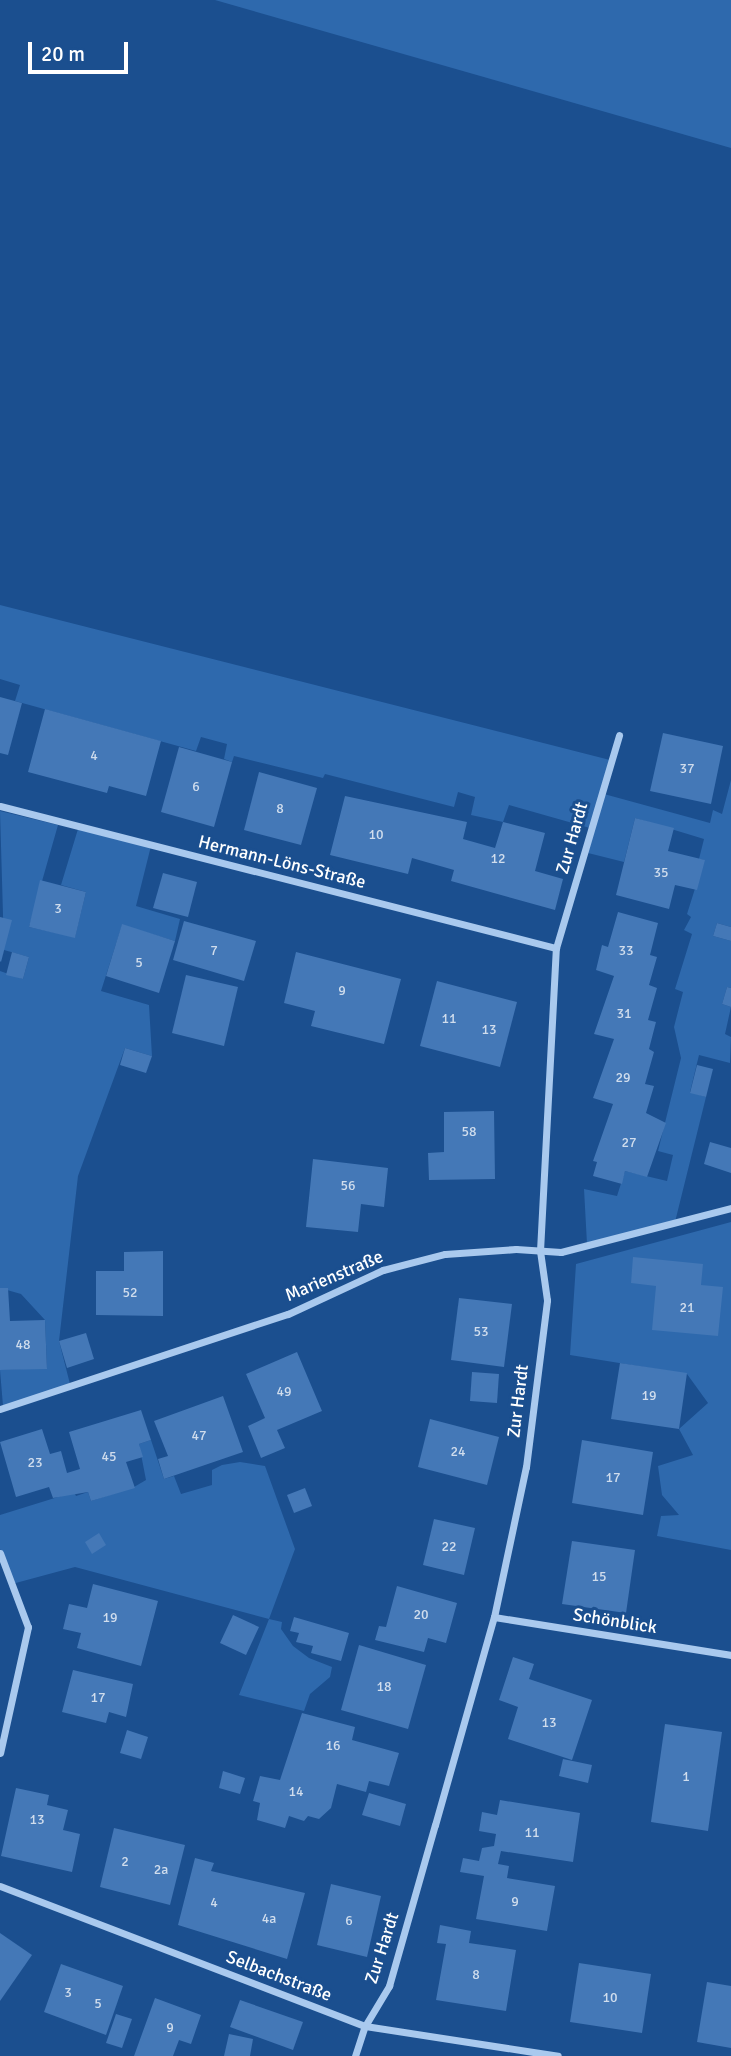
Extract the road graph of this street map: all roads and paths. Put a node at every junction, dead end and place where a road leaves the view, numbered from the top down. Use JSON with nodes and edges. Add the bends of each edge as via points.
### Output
{"nodes":[{"id":1,"x":619,"y":735,"type":"dead end"},
{"id":2,"x":0,"y":806,"type":"edge"},
{"id":3,"x":556,"y":948,"type":"junction"},
{"id":4,"x":731,"y":1208,"type":"edge"},
{"id":5,"x":540,"y":1251,"type":"junction"},
{"id":6,"x":0,"y":1409,"type":"edge"},
{"id":7,"x":0,"y":1553,"type":"edge"},
{"id":8,"x":494,"y":1617,"type":"junction"},
{"id":9,"x":731,"y":1655,"type":"edge"},
{"id":10,"x":0,"y":1753,"type":"edge"},
{"id":11,"x":0,"y":1886,"type":"edge"},
{"id":12,"x":365,"y":2026,"type":"junction"},
{"id":13,"x":355,"y":2056,"type":"edge"},
{"id":14,"x":558,"y":2056,"type":"edge"}],
"edges":[{"from":1,"to":3,"type":"street","name":"Zur Hardt"},
{"from":2,"to":3,"type":"street","name":"Hermann-Löns-Straße"},
{"from":3,"to":5,"type":"street","name":"Zur Hardt"},
{"from":4,"to":5,"type":"street","name":"Marienstraße","via":[[561,1252]]},
{"from":5,"to":6,"type":"street","name":"Marienstraße","via":[[445,1254],[383,1270],[288,1314]]},
{"from":5,"to":8,"type":"street","name":"Zur Hardt","via":[[547,1300],[531,1429]]},
{"from":7,"to":10,"type":"street","via":[[28,1627]]},
{"from":8,"to":9,"type":"street","name":"Schönblick"},
{"from":8,"to":12,"type":"street","name":"Zur Hardt","via":[[389,1986]]},
{"from":11,"to":12,"type":"street","name":"Selbachstraße"},
{"from":12,"to":13,"type":"street","name":"Zur Hardt"},
{"from":12,"to":14,"type":"street","name":"Selbachstraße"}]}
